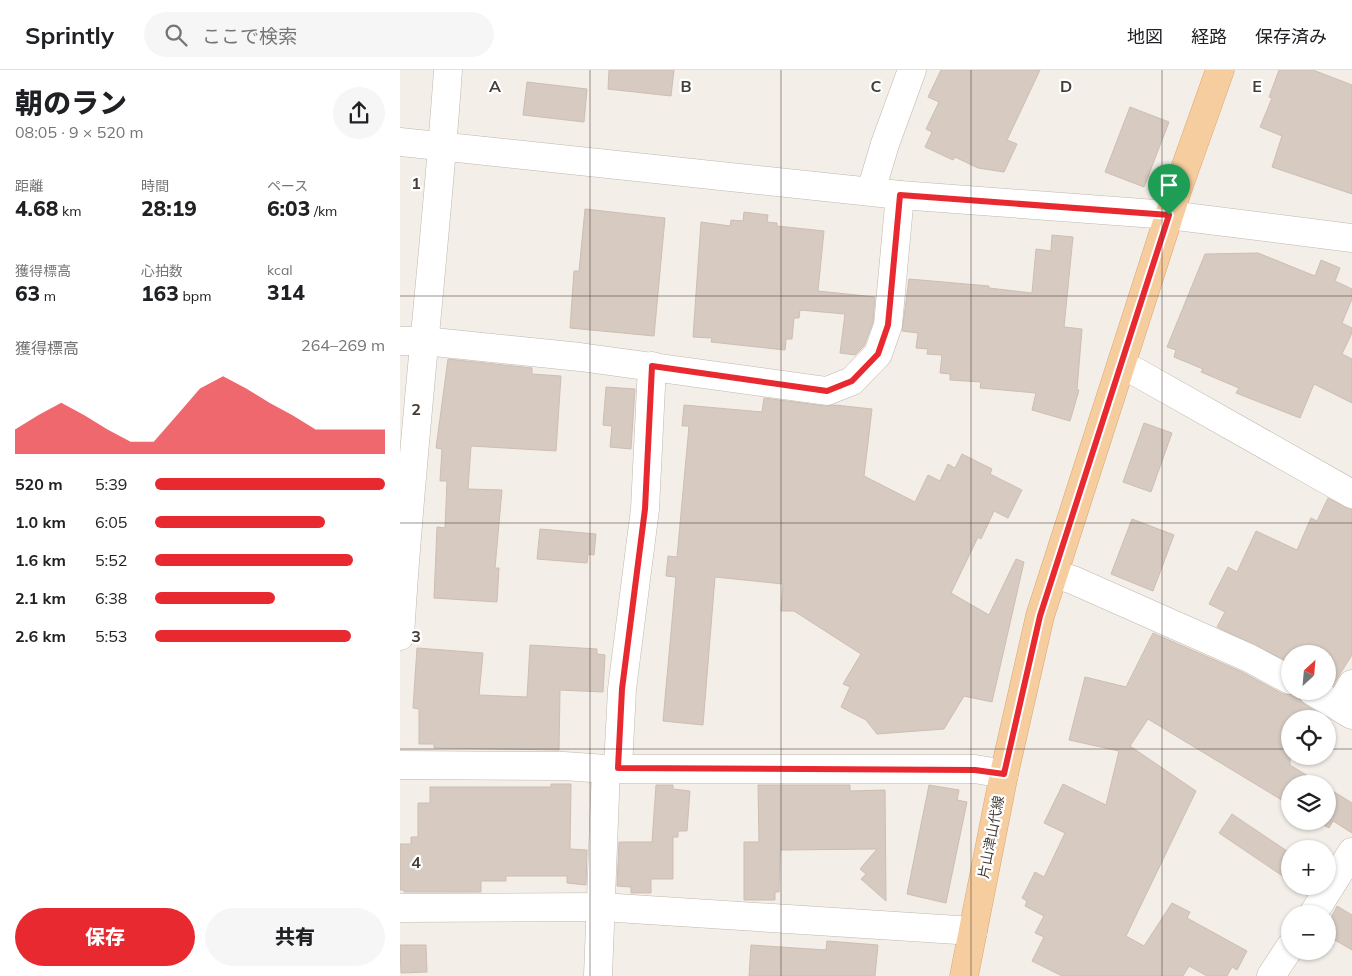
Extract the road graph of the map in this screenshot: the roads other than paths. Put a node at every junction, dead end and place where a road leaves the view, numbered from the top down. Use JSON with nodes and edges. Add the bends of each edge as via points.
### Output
{"nodes":[{"id":1,"x":448,"y":70,"type":"edge"},
{"id":2,"x":912,"y":70,"type":"edge"},
{"id":3,"x":1220,"y":70,"type":"edge"},
{"id":4,"x":400,"y":142,"type":"edge"},
{"id":5,"x":442,"y":146,"type":"junction"},
{"id":6,"x":871,"y":191,"type":"junction"},
{"id":7,"x":900,"y":195,"type":"junction"},
{"id":8,"x":1169,"y":215,"type":"junction"},
{"id":9,"x":1352,"y":238,"type":"edge"},
{"id":10,"x":412,"y":341,"type":"edge"},
{"id":11,"x":1121,"y":365,"type":"junction"},
{"id":12,"x":652,"y":366,"type":"junction"},
{"id":13,"x":1352,"y":494,"type":"edge"},
{"id":14,"x":402,"y":555,"type":"edge"},
{"id":15,"x":1054,"y":574,"type":"junction"},
{"id":16,"x":400,"y":636,"type":"edge"},
{"id":17,"x":1281,"y":675,"type":"edge"},
{"id":18,"x":400,"y":765,"type":"edge"},
{"id":19,"x":612,"y":768,"type":"junction"},
{"id":20,"x":1004,"y":774,"type":"junction"},
{"id":21,"x":1352,"y":852,"type":"edge"},
{"id":22,"x":1319,"y":905,"type":"edge"},
{"id":23,"x":400,"y":908,"type":"edge"},
{"id":24,"x":600,"y":908,"type":"junction"},
{"id":25,"x":973,"y":931,"type":"junction"},
{"id":26,"x":1282,"y":960,"type":"edge"},
{"id":27,"x":598,"y":976,"type":"edge"},
{"id":28,"x":964,"y":976,"type":"edge"},
{"id":29,"x":1272,"y":976,"type":"edge"}],
"edges":[{"from":1,"to":5,"type":"street"},
{"from":2,"to":6,"type":"street"},
{"from":3,"to":8,"type":"main road","name":"片山津山代線"},
{"from":4,"to":5,"type":"street"},
{"from":5,"to":6,"type":"street"},
{"from":5,"to":10,"type":"street","via":[[434,260]]},
{"from":6,"to":7,"type":"street"},
{"from":7,"to":8,"type":"street"},
{"from":7,"to":12,"type":"street","via":[[888,325],[878,354],[852,381],[827,391]]},
{"from":8,"to":9,"type":"street"},
{"from":8,"to":11,"type":"main road","name":"片山津山代線"},
{"from":10,"to":12,"type":"street"},
{"from":10,"to":14,"type":"street"},
{"from":11,"to":13,"type":"street"},
{"from":11,"to":15,"type":"main road","name":"片山津山代線"},
{"from":12,"to":19,"type":"street","via":[[645,509]]},
{"from":14,"to":16,"type":"street"},
{"from":15,"to":17,"type":"street","via":[[1240,654]]},
{"from":15,"to":20,"type":"main road","name":"片山津山代線","via":[[1040,616]]},
{"from":18,"to":19,"type":"street"},
{"from":19,"to":20,"type":"street","via":[[975,770]]},
{"from":19,"to":24,"type":"street"},
{"from":20,"to":25,"type":"main road","name":"片山津山代線"},
{"from":21,"to":22,"type":"street"},
{"from":23,"to":24,"type":"street"},
{"from":24,"to":25,"type":"street"},
{"from":24,"to":27,"type":"street"},
{"from":25,"to":28,"type":"main road","name":"片山津山代線"},
{"from":26,"to":29,"type":"street"}]}
